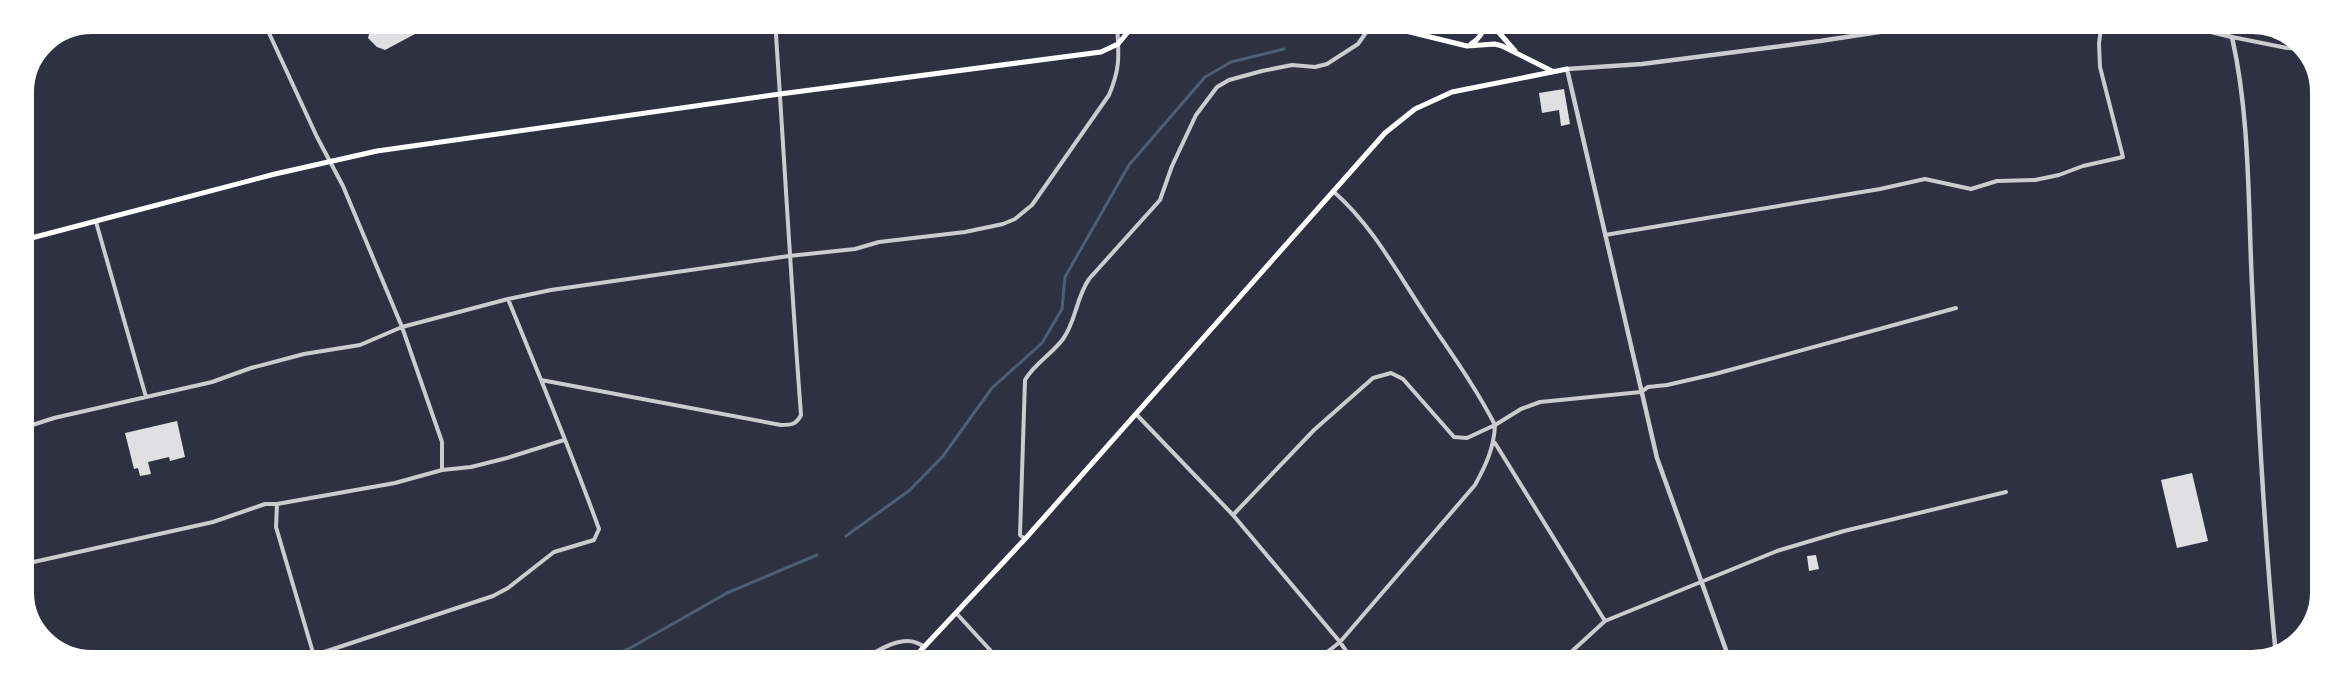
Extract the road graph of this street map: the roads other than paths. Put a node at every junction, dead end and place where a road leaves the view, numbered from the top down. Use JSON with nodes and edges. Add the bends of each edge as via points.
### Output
{"nodes":[{"id":1,"x":268,"y":30,"type":"edge"},
{"id":2,"x":776,"y":30,"type":"edge"},
{"id":3,"x":1117,"y":30,"type":"edge"},
{"id":4,"x":1130,"y":30,"type":"edge"},
{"id":5,"x":1368,"y":30,"type":"edge"},
{"id":6,"x":1398,"y":30,"type":"edge"},
{"id":7,"x":1482,"y":30,"type":"edge"},
{"id":8,"x":1496,"y":30,"type":"edge"},
{"id":9,"x":1895,"y":30,"type":"edge"},
{"id":10,"x":2101,"y":30,"type":"edge"},
{"id":11,"x":2205,"y":30,"type":"edge"},
{"id":12,"x":2232,"y":36,"type":"junction"},
{"id":13,"x":1118,"y":44,"type":"junction"},
{"id":14,"x":1467,"y":46,"type":"junction"},
{"id":15,"x":2296,"y":48,"type":"edge"},
{"id":16,"x":1519,"y":54,"type":"junction"},
{"id":17,"x":1567,"y":69,"type":"junction"},
{"id":18,"x":1552,"y":71,"type":"junction"},
{"id":19,"x":780,"y":94,"type":"junction"},
{"id":20,"x":331,"y":161,"type":"junction"},
{"id":21,"x":1334,"y":192,"type":"junction"},
{"id":22,"x":96,"y":222,"type":"junction"},
{"id":23,"x":1605,"y":235,"type":"junction"},
{"id":24,"x":30,"y":238,"type":"edge"},
{"id":25,"x":789,"y":256,"type":"junction"},
{"id":26,"x":508,"y":299,"type":"junction"},
{"id":27,"x":1956,"y":308,"type":"dead end"},
{"id":28,"x":402,"y":327,"type":"junction"},
{"id":29,"x":541,"y":381,"type":"junction"},
{"id":30,"x":1641,"y":392,"type":"junction"},
{"id":31,"x":146,"y":397,"type":"junction"},
{"id":32,"x":1136,"y":414,"type":"junction"},
{"id":33,"x":1495,"y":424,"type":"junction"},
{"id":34,"x":30,"y":426,"type":"edge"},
{"id":35,"x":564,"y":440,"type":"junction"},
{"id":36,"x":1494,"y":442,"type":"junction"},
{"id":37,"x":442,"y":470,"type":"junction"},
{"id":38,"x":2006,"y":492,"type":"dead end"},
{"id":39,"x":277,"y":504,"type":"junction"},
{"id":40,"x":1233,"y":515,"type":"junction"},
{"id":41,"x":1025,"y":539,"type":"junction"},
{"id":42,"x":30,"y":563,"type":"edge"},
{"id":43,"x":1701,"y":582,"type":"junction"},
{"id":44,"x":957,"y":614,"type":"junction"},
{"id":45,"x":1605,"y":621,"type":"junction"},
{"id":46,"x":1340,"y":642,"type":"junction"},
{"id":47,"x":924,"y":647,"type":"junction"},
{"id":48,"x":2275,"y":650,"type":"edge"},
{"id":49,"x":313,"y":654,"type":"edge"},
{"id":50,"x":320,"y":654,"type":"edge"},
{"id":51,"x":874,"y":654,"type":"edge"},
{"id":52,"x":917,"y":654,"type":"edge"},
{"id":53,"x":994,"y":654,"type":"edge"},
{"id":54,"x":1325,"y":654,"type":"edge"},
{"id":55,"x":1349,"y":654,"type":"edge"},
{"id":56,"x":1569,"y":654,"type":"edge"},
{"id":57,"x":1727,"y":654,"type":"edge"}],
"edges":[{"from":1,"to":20,"type":"street"},
{"from":2,"to":19,"type":"street"},
{"from":3,"to":13,"type":"street"},
{"from":4,"to":13,"type":"main road"},
{"from":5,"to":41,"type":"street","via":[[1358,44],[1327,64],[1292,65],[1246,75],[1217,87],[1206,99],[1172,166],[1160,200],[1089,279],[1064,339],[1025,381],[1020,535]]},
{"from":6,"to":14,"type":"main road"},
{"from":7,"to":14,"type":"main road","via":[[1477,41]]},
{"from":8,"to":16,"type":"main road"},
{"from":9,"to":17,"type":"street","via":[[1642,64]]},
{"from":10,"to":23,"type":"street","via":[[2100,67],[2123,157],[2034,180],[1997,181],[1971,189],[1934,180],[1915,180]]},
{"from":11,"to":12,"type":"street"},
{"from":12,"to":15,"type":"street"},
{"from":12,"to":48,"type":"street","via":[[2240,75],[2246,158]]},
{"from":13,"to":19,"type":"main road","via":[[1082,56]]},
{"from":13,"to":25,"type":"street","via":[[1118,76],[1109,94],[1023,214],[1003,224],[965,232]]},
{"from":14,"to":16,"type":"main road","via":[[1495,44]]},
{"from":16,"to":18,"type":"main road"},
{"from":17,"to":18,"type":"main road"},
{"from":17,"to":23,"type":"street"},
{"from":18,"to":21,"type":"main road","via":[[1452,92],[1415,109],[1385,133]]},
{"from":19,"to":20,"type":"main road","via":[[377,151]]},
{"from":19,"to":25,"type":"street"},
{"from":20,"to":22,"type":"main road"},
{"from":20,"to":28,"type":"street"},
{"from":21,"to":32,"type":"main road"},
{"from":21,"to":33,"type":"street","via":[[1374,236]]},
{"from":22,"to":24,"type":"main road"},
{"from":22,"to":31,"type":"street"},
{"from":23,"to":30,"type":"street"},
{"from":25,"to":26,"type":"street"},
{"from":25,"to":29,"type":"street","via":[[801,415],[798,422],[781,425]]},
{"from":26,"to":28,"type":"street"},
{"from":26,"to":29,"type":"street"},
{"from":27,"to":30,"type":"street","via":[[1735,369],[1648,387]]},
{"from":28,"to":31,"type":"street","via":[[360,345],[304,354]]},
{"from":28,"to":37,"type":"street","via":[[442,442]]},
{"from":29,"to":35,"type":"street"},
{"from":30,"to":33,"type":"street","via":[[1540,402]]},
{"from":30,"to":43,"type":"street","via":[[1664,480]]},
{"from":31,"to":34,"type":"street"},
{"from":32,"to":40,"type":"street"},
{"from":32,"to":41,"type":"main road"},
{"from":33,"to":36,"type":"street"},
{"from":33,"to":40,"type":"street","via":[[1467,438],[1454,437],[1403,379],[1391,373],[1373,378],[1314,430]]},
{"from":35,"to":37,"type":"street","via":[[471,467]]},
{"from":35,"to":50,"type":"street","via":[[599,529],[594,540],[554,552],[493,596]]},
{"from":36,"to":45,"type":"street"},
{"from":36,"to":46,"type":"street","via":[[1475,485]]},
{"from":37,"to":39,"type":"street","via":[[395,483]]},
{"from":38,"to":43,"type":"street","via":[[1807,541]]},
{"from":39,"to":42,"type":"street"},
{"from":39,"to":49,"type":"street","via":[[276,527]]},
{"from":40,"to":46,"type":"street"},
{"from":41,"to":44,"type":"main road"},
{"from":43,"to":45,"type":"street"},
{"from":43,"to":57,"type":"street"},
{"from":44,"to":47,"type":"main road"},
{"from":44,"to":53,"type":"street"},
{"from":45,"to":56,"type":"street"},
{"from":46,"to":54,"type":"street"},
{"from":46,"to":55,"type":"street"},
{"from":47,"to":51,"type":"street","via":[[910,639]]},
{"from":47,"to":52,"type":"main road"}]}
